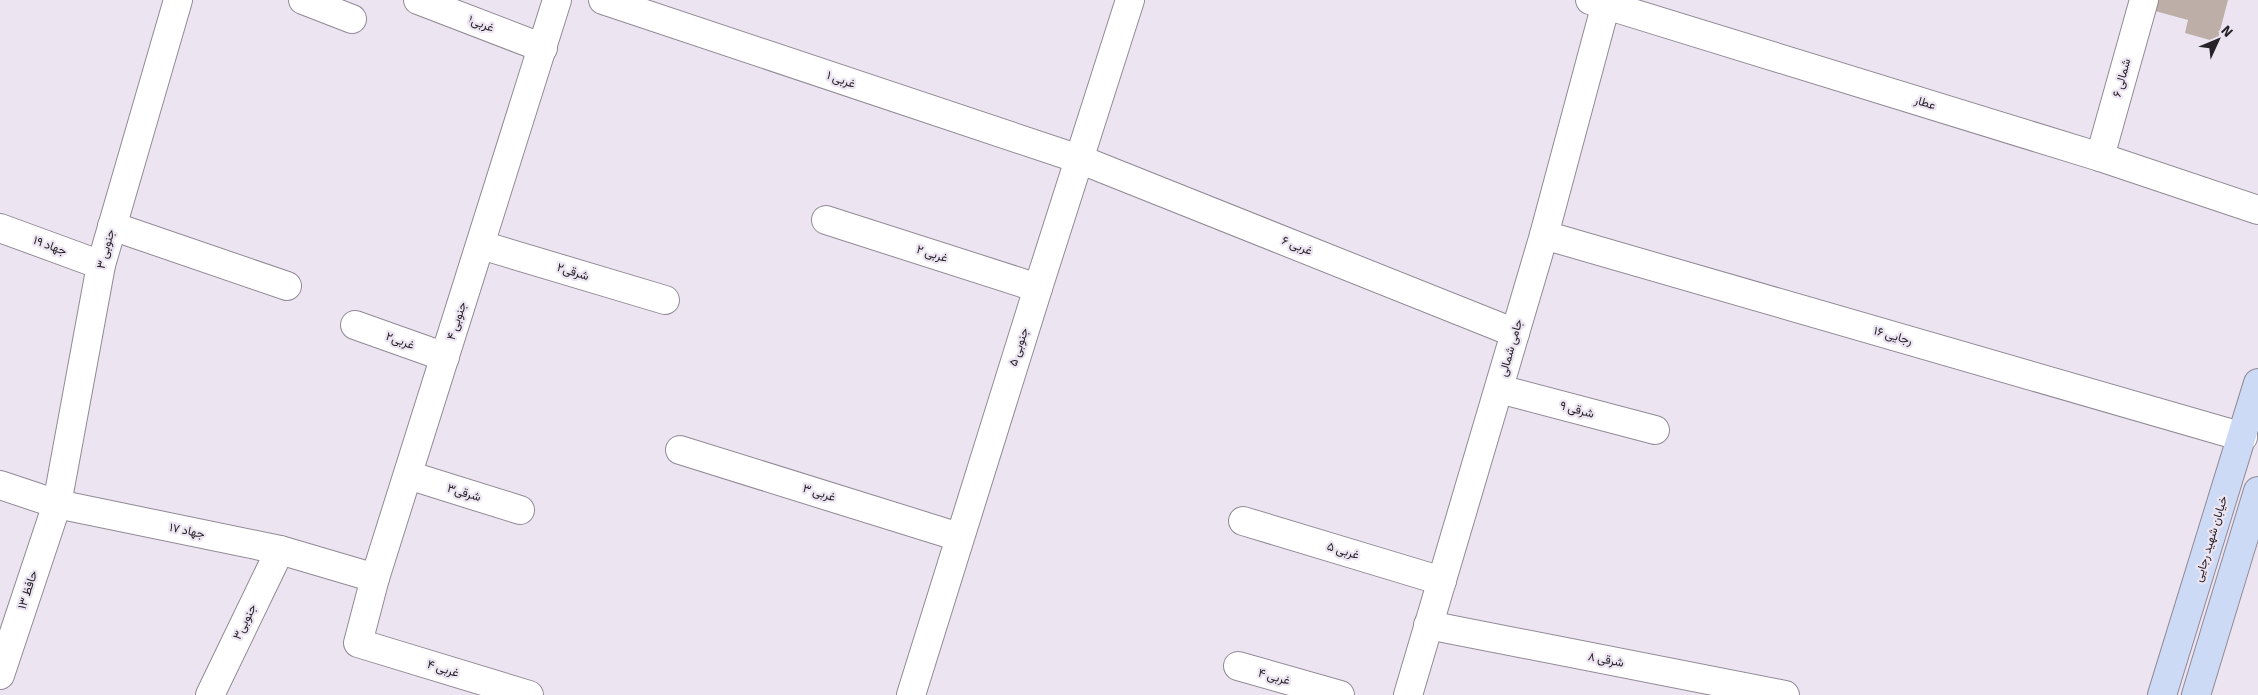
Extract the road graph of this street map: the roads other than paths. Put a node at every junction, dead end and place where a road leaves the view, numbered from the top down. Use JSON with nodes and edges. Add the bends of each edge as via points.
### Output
{"nodes":[{"id":1,"x":303,"y":0,"type":"edge"},
{"id":2,"x":418,"y":0,"type":"edge"},
{"id":3,"x":557,"y":0,"type":"edge"},
{"id":4,"x":603,"y":0,"type":"edge"},
{"id":5,"x":1130,"y":0,"type":"edge"},
{"id":6,"x":2144,"y":0,"type":"edge"},
{"id":7,"x":176,"y":1,"type":"edge"},
{"id":8,"x":1600,"y":2,"type":"edge"},
{"id":9,"x":352,"y":19,"type":"dead end"},
{"id":10,"x":543,"y":48,"type":"junction"},
{"id":11,"x":2100,"y":157,"type":"junction"},
{"id":12,"x":1080,"y":159,"type":"junction"},
{"id":13,"x":2258,"y":210,"type":"edge"},
{"id":14,"x":826,"y":220,"type":"dead end"},
{"id":15,"x":112,"y":226,"type":"junction"},
{"id":16,"x":0,"y":228,"type":"edge"},
{"id":17,"x":1544,"y":235,"type":"junction"},
{"id":18,"x":481,"y":245,"type":"junction"},
{"id":19,"x":101,"y":265,"type":"junction"},
{"id":20,"x":287,"y":286,"type":"dead end"},
{"id":21,"x":1038,"y":288,"type":"junction"},
{"id":22,"x":665,"y":300,"type":"dead end"},
{"id":23,"x":355,"y":325,"type":"dead end"},
{"id":24,"x":1515,"y":333,"type":"junction"},
{"id":25,"x":445,"y":357,"type":"junction"},
{"id":26,"x":2258,"y":383,"type":"edge"},
{"id":27,"x":1499,"y":389,"type":"junction"},
{"id":28,"x":1656,"y":430,"type":"dead end"},
{"id":29,"x":2242,"y":437,"type":"junction"},
{"id":30,"x":680,"y":450,"type":"dead end"},
{"id":31,"x":408,"y":476,"type":"junction"},
{"id":32,"x":0,"y":484,"type":"edge"},
{"id":33,"x":2258,"y":490,"type":"edge"},
{"id":34,"x":56,"y":504,"type":"junction"},
{"id":35,"x":520,"y":510,"type":"dead end"},
{"id":36,"x":1243,"y":521,"type":"dead end"},
{"id":37,"x":959,"y":537,"type":"junction"},
{"id":38,"x":2250,"y":545,"type":"edge"},
{"id":39,"x":280,"y":550,"type":"junction"},
{"id":40,"x":375,"y":578,"type":"junction"},
{"id":41,"x":1442,"y":581,"type":"junction"},
{"id":42,"x":1428,"y":625,"type":"junction"},
{"id":43,"x":358,"y":643,"type":"joint"},
{"id":44,"x":1238,"y":666,"type":"dead end"},
{"id":45,"x":0,"y":675,"type":"edge"},
{"id":46,"x":2165,"y":687,"type":"edge"},
{"id":47,"x":2198,"y":690,"type":"edge"},
{"id":48,"x":210,"y":695,"type":"edge"},
{"id":49,"x":529,"y":695,"type":"edge"},
{"id":50,"x":911,"y":695,"type":"edge"},
{"id":51,"x":1340,"y":695,"type":"edge"},
{"id":52,"x":1408,"y":695,"type":"edge"},
{"id":53,"x":1785,"y":695,"type":"edge"}],
"edges":[{"from":1,"to":9,"type":"street"},
{"from":2,"to":10,"type":"street","name":"غربی۱"},
{"from":3,"to":10,"type":"street","name":"جنوبی ۴"},
{"from":4,"to":12,"type":"street","name":"غربی ۱"},
{"from":5,"to":12,"type":"street","name":"جنوبی ۵"},
{"from":6,"to":11,"type":"street","name":"شمالی ۶"},
{"from":7,"to":15,"type":"street","name":"جنوبی ۳"},
{"from":8,"to":11,"type":"street","name":"عطار"},
{"from":8,"to":17,"type":"street","name":"جامی شمالی"},
{"from":10,"to":18,"type":"street","name":"جنوبی ۴"},
{"from":11,"to":13,"type":"street","name":"عطار"},
{"from":12,"to":21,"type":"street","name":"جنوبی ۵"},
{"from":12,"to":24,"type":"street","name":"غربی ۶"},
{"from":14,"to":21,"type":"street","name":"غربی ۲"},
{"from":15,"to":19,"type":"street","name":"جنوبی ۳"},
{"from":15,"to":20,"type":"street"},
{"from":16,"to":19,"type":"street","name":"جهاد ۱۹"},
{"from":17,"to":24,"type":"street","name":"جامی شمالی"},
{"from":17,"to":29,"type":"street","name":"رجایی ۱۶"},
{"from":18,"to":22,"type":"street","name":"شرقی۲"},
{"from":18,"to":25,"type":"street","name":"جنوبی ۴"},
{"from":19,"to":34,"type":"street","name":"جنوبی ۳"},
{"from":21,"to":37,"type":"street","name":"جنوبی ۵"},
{"from":23,"to":25,"type":"street","name":"غربی۲"},
{"from":24,"to":27,"type":"street","name":"جامی شمالی"},
{"from":25,"to":31,"type":"street","name":"جنوبی ۴"},
{"from":26,"to":29,"type":"main road","name":"خیابان شهید رجایی"},
{"from":27,"to":28,"type":"street","name":"شرقی ۹"},
{"from":27,"to":41,"type":"street","name":"جامی شمالی"},
{"from":29,"to":46,"type":"main road","name":"خیابان شهید رجایی"},
{"from":30,"to":37,"type":"street","name":"غربی ۳"},
{"from":31,"to":35,"type":"street","name":"شرقی۳"},
{"from":31,"to":40,"type":"street","name":"جنوبی ۴"},
{"from":32,"to":34,"type":"street","name":"جهاد ۱۷"},
{"from":33,"to":38,"type":"main road"},
{"from":34,"to":39,"type":"street","name":"جهاد ۱۷"},
{"from":34,"to":45,"type":"street","name":"حافظ ۱۳"},
{"from":36,"to":41,"type":"street","name":"غربی ۵"},
{"from":37,"to":50,"type":"street","name":"جنوبی ۵"},
{"from":38,"to":47,"type":"main road"},
{"from":39,"to":40,"type":"street","name":"جهاد ۱۷"},
{"from":39,"to":48,"type":"street","name":"جنوبی۳"},
{"from":40,"to":43,"type":"street","name":"جنوبی ۴"},
{"from":41,"to":42,"type":"street","name":"جامی شمالی"},
{"from":42,"to":52,"type":"street","name":"جامی شمالی"},
{"from":42,"to":53,"type":"street","name":"شرقی ۸"},
{"from":43,"to":49,"type":"street","name":"غربی ۴"},
{"from":44,"to":51,"type":"street","name":"غربی ۴"},
{"from":46,"to":47,"type":"main road"}]}
